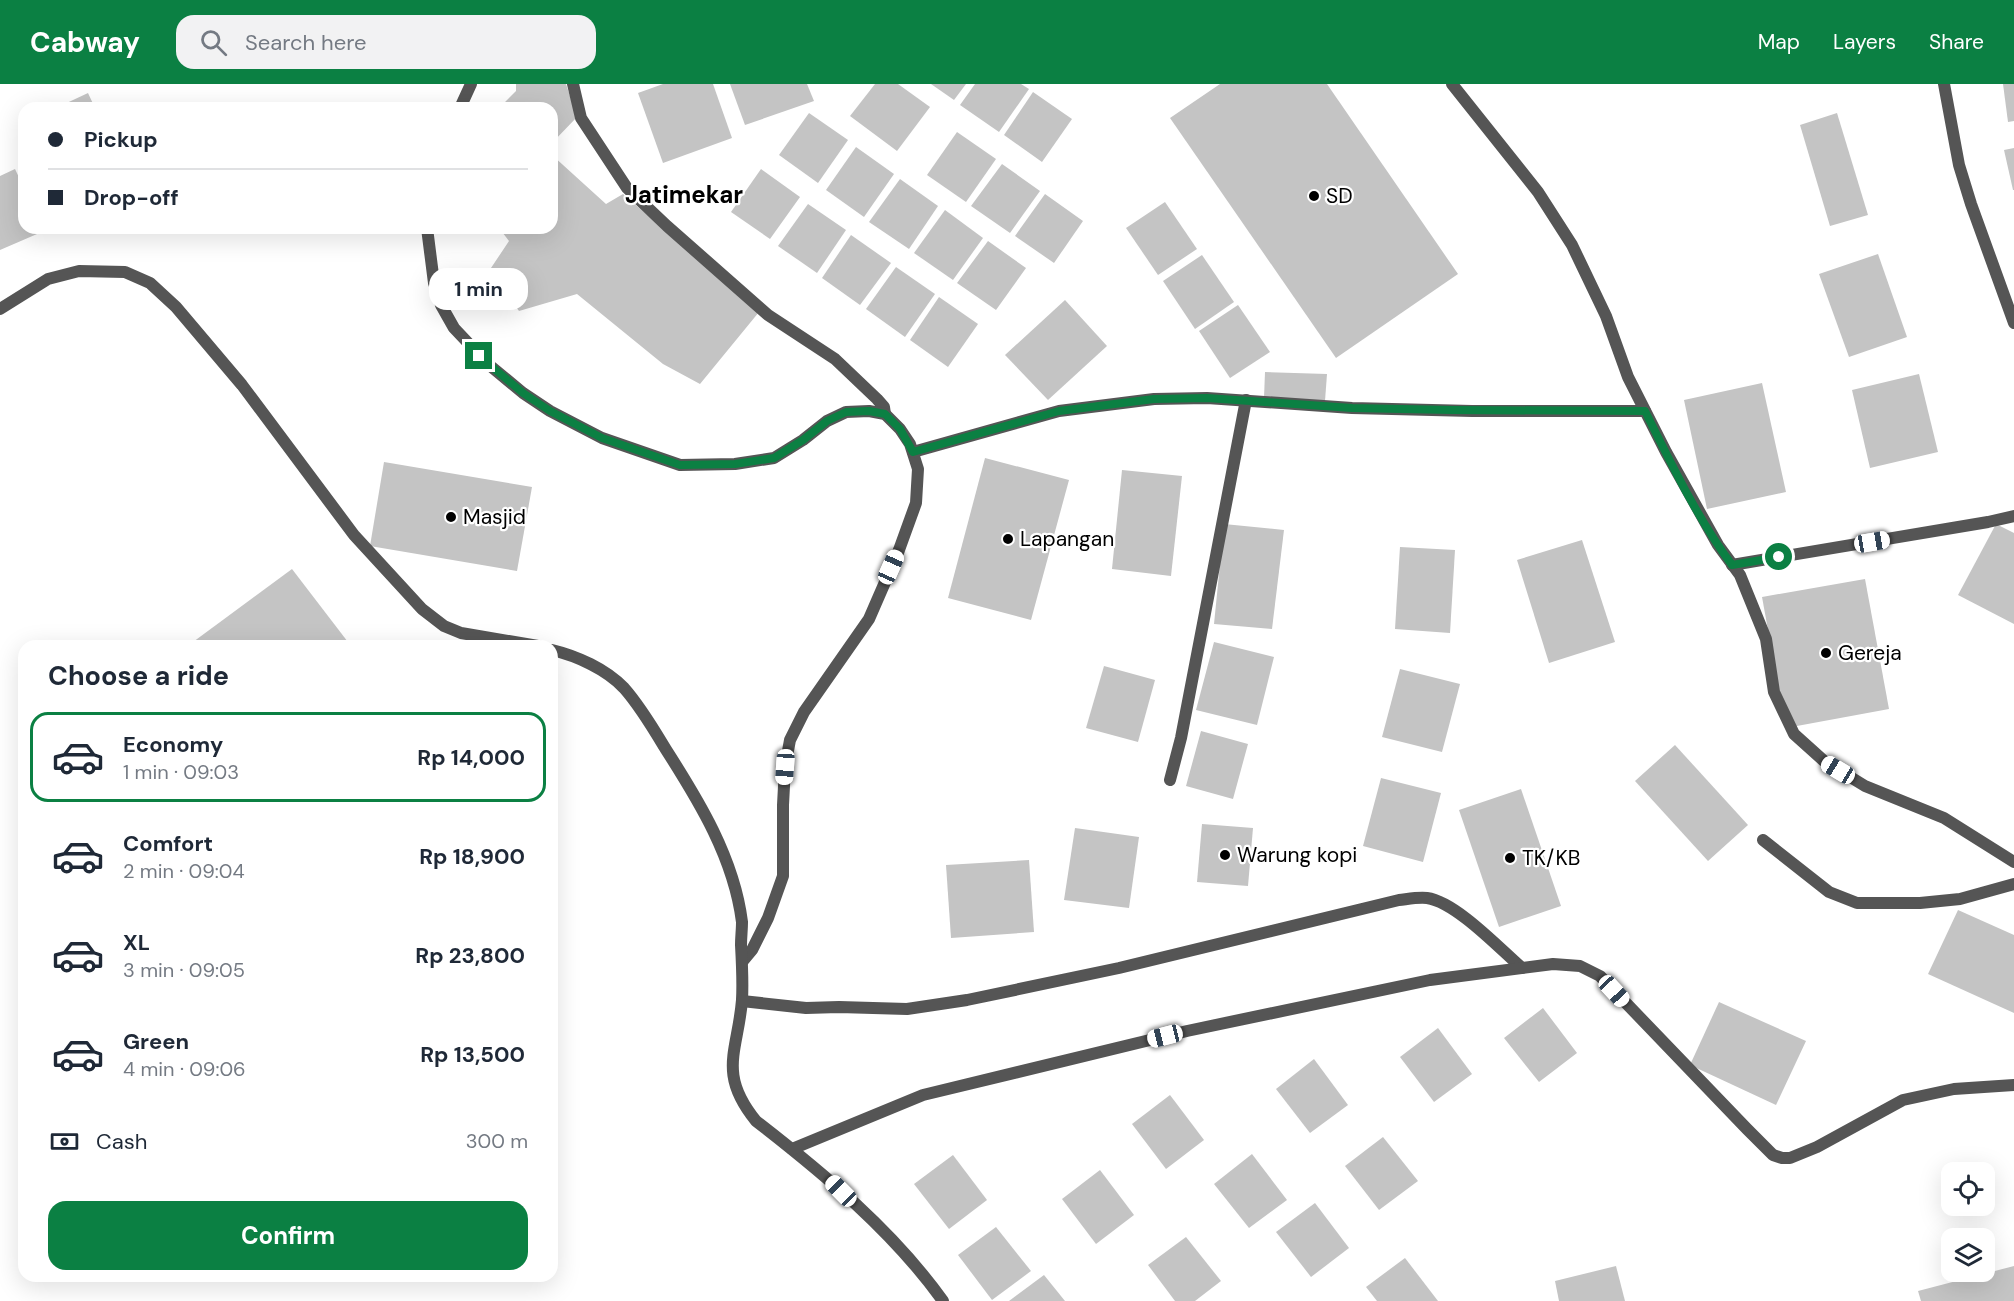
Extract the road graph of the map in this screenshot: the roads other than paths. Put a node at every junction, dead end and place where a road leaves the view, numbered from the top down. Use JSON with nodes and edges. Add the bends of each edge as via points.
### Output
{"nodes":[{"id":1,"x":471,"y":84,"type":"edge"},
{"id":2,"x":573,"y":84,"type":"edge"},
{"id":3,"x":1452,"y":84,"type":"edge"},
{"id":4,"x":1944,"y":84,"type":"edge"},
{"id":5,"x":463,"y":102,"type":"edge"},
{"id":6,"x":428,"y":234,"type":"edge"},
{"id":7,"x":0,"y":309,"type":"edge"},
{"id":8,"x":2014,"y":323,"type":"edge"},
{"id":9,"x":1246,"y":400,"type":"junction"},
{"id":10,"x":1645,"y":411,"type":"junction"},
{"id":11,"x":885,"y":414,"type":"junction"},
{"id":12,"x":913,"y":452,"type":"junction"},
{"id":13,"x":2014,"y":516,"type":"edge"},
{"id":14,"x":1732,"y":565,"type":"junction"},
{"id":15,"x":492,"y":640,"type":"edge"},
{"id":16,"x":558,"y":652,"type":"edge"},
{"id":17,"x":1170,"y":780,"type":"dead end"},
{"id":18,"x":1763,"y":840,"type":"dead end"},
{"id":19,"x":2014,"y":862,"type":"edge"},
{"id":20,"x":2014,"y":884,"type":"edge"},
{"id":21,"x":742,"y":962,"type":"junction"},
{"id":22,"x":1522,"y":968,"type":"junction"},
{"id":23,"x":742,"y":1001,"type":"junction"},
{"id":24,"x":2014,"y":1085,"type":"edge"},
{"id":25,"x":792,"y":1149,"type":"junction"},
{"id":26,"x":943,"y":1301,"type":"edge"}],
"edges":[{"from":1,"to":5,"type":"street"},
{"from":2,"to":11,"type":"street","via":[[581,118],[627,188],[768,315],[835,359],[877,399]]},
{"from":3,"to":10,"type":"street","via":[[1538,192],[1572,246]]},
{"from":4,"to":8,"type":"street","via":[[1959,165]]},
{"from":6,"to":11,"type":"street","via":[[434,283],[454,328],[523,393],[602,438],[680,465],[735,464],[774,458],[846,412]]},
{"from":7,"to":15,"type":"street","via":[[48,279],[79,271],[125,272],[150,283],[176,307],[235,377],[354,535],[422,609],[444,626]]},
{"from":9,"to":10,"type":"street","via":[[1374,408]]},
{"from":9,"to":12,"type":"street","via":[[1154,399],[1059,411]]},
{"from":9,"to":17,"type":"street"},
{"from":10,"to":14,"type":"street","via":[[1691,500]]},
{"from":11,"to":12,"type":"street","via":[[900,429]]},
{"from":12,"to":21,"type":"street","via":[[918,469],[916,503],[899,550],[869,619],[804,712],[790,740],[783,805],[783,876],[768,918]]},
{"from":13,"to":14,"type":"street"},
{"from":14,"to":19,"type":"street","via":[[1740,575],[1766,639],[1774,692],[1794,734],[1824,761],[1865,786],[1944,818]]},
{"from":16,"to":21,"type":"street","via":[[600,670],[623,687],[696,797],[720,843],[730,873],[742,922]]},
{"from":18,"to":20,"type":"street","via":[[1829,892],[1857,903],[1960,899]]},
{"from":21,"to":23,"type":"street"},
{"from":22,"to":23,"type":"street","via":[[1455,910],[1441,902],[1416,898],[1119,968],[917,1008],[806,1008]]},
{"from":22,"to":24,"type":"street","via":[[1580,966],[1600,976],[1773,1155],[1782,1158],[1817,1146],[1903,1100],[1954,1089]]},
{"from":22,"to":25,"type":"street","via":[[1430,980],[1187,1031],[923,1095]]},
{"from":23,"to":25,"type":"street","via":[[732,1061],[736,1088],[756,1120]]},
{"from":25,"to":26,"type":"street","via":[[828,1178],[880,1230]]}]}
